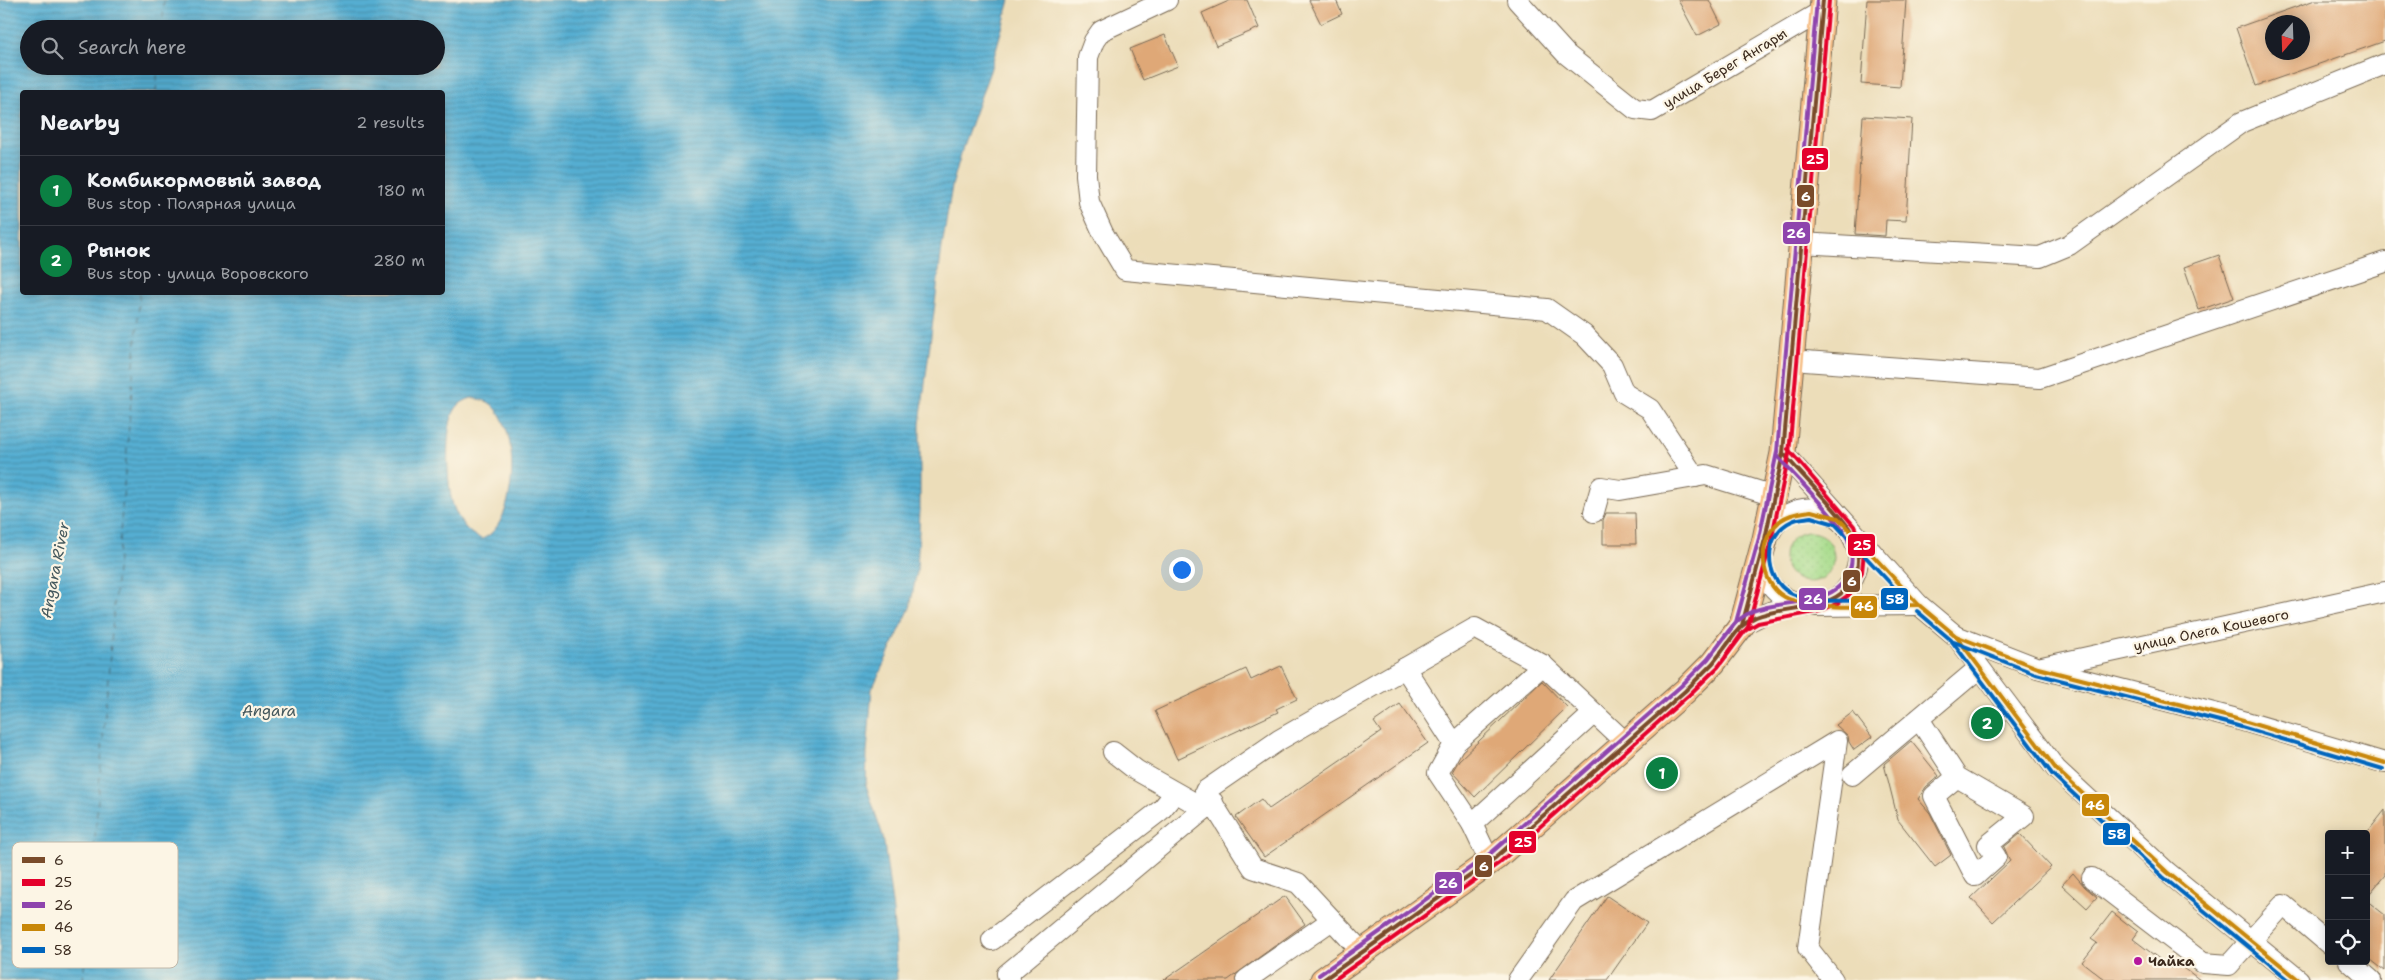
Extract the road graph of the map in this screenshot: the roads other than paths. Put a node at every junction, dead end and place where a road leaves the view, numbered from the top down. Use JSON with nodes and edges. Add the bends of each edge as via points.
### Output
{"nodes":[{"id":1,"x":1167,"y":0,"type":"edge"},
{"id":2,"x":1516,"y":0,"type":"edge"},
{"id":3,"x":1823,"y":5,"type":"edge"},
{"id":4,"x":2385,"y":64,"type":"edge"},
{"id":5,"x":1801,"y":242,"type":"junction"},
{"id":6,"x":2385,"y":262,"type":"edge"},
{"id":7,"x":1791,"y":360,"type":"junction"},
{"id":8,"x":1783,"y":453,"type":"junction"},
{"id":9,"x":1695,"y":477,"type":"junction"},
{"id":10,"x":1774,"y":496,"type":"junction"},
{"id":11,"x":1594,"y":512,"type":"dead end"},
{"id":12,"x":1849,"y":529,"type":"junction"},
{"id":13,"x":1766,"y":539,"type":"junction"},
{"id":14,"x":2385,"y":592,"type":"edge"},
{"id":15,"x":1919,"y":605,"type":"junction"},
{"id":16,"x":1814,"y":606,"type":"junction"},
{"id":17,"x":1742,"y":625,"type":"junction"},
{"id":18,"x":1956,"y":636,"type":"junction"},
{"id":19,"x":1543,"y":665,"type":"junction"},
{"id":20,"x":1405,"y":668,"type":"junction"},
{"id":21,"x":1980,"y":668,"type":"junction"},
{"id":22,"x":2038,"y":668,"type":"junction"},
{"id":23,"x":1594,"y":713,"type":"junction"},
{"id":24,"x":1919,"y":719,"type":"junction"},
{"id":25,"x":1626,"y":743,"type":"junction"},
{"id":26,"x":1454,"y":744,"type":"junction"},
{"id":27,"x":1113,"y":752,"type":"dead end"},
{"id":28,"x":2385,"y":763,"type":"edge"},
{"id":29,"x":1852,"y":775,"type":"dead end"},
{"id":30,"x":1957,"y":777,"type":"junction"},
{"id":31,"x":1175,"y":793,"type":"junction"},
{"id":32,"x":1209,"y":806,"type":"junction"},
{"id":33,"x":1472,"y":824,"type":"junction"},
{"id":34,"x":1490,"y":862,"type":"junction"},
{"id":35,"x":2092,"y":878,"type":"dead end"},
{"id":36,"x":1332,"y":920,"type":"junction"},
{"id":37,"x":992,"y":940,"type":"dead end"},
{"id":38,"x":2251,"y":941,"type":"junction"},
{"id":39,"x":2325,"y":941,"type":"edge"},
{"id":40,"x":1362,"y":952,"type":"junction"},
{"id":41,"x":2354,"y":965,"type":"edge"},
{"id":42,"x":1009,"y":980,"type":"edge"},
{"id":43,"x":1246,"y":980,"type":"edge"},
{"id":44,"x":1323,"y":980,"type":"edge"},
{"id":45,"x":1518,"y":980,"type":"edge"},
{"id":46,"x":1833,"y":980,"type":"edge"},
{"id":47,"x":2298,"y":980,"type":"edge"},
{"id":48,"x":2371,"y":980,"type":"edge"}],
"edges":[{"from":1,"to":9,"type":"street","via":[[1101,31],[1088,57],[1086,175],[1089,202],[1103,234],[1125,270],[1548,309],[1584,335],[1612,365],[1624,393],[1650,409]]},
{"from":2,"to":3,"type":"street","name":"улица Берег Ангары","via":[[1566,54],[1635,109],[1652,111]]},
{"from":3,"to":5,"type":"main road"},
{"from":4,"to":5,"type":"street","via":[[2242,122],[2070,245],[2040,257]]},
{"from":5,"to":7,"type":"main road"},
{"from":6,"to":7,"type":"street","via":[[2040,378]]},
{"from":7,"to":8,"type":"main road"},
{"from":8,"to":10,"type":"main road"},
{"from":8,"to":12,"type":"street"},
{"from":9,"to":10,"type":"street","via":[[1706,475]]},
{"from":9,"to":11,"type":"street","via":[[1620,490],[1601,487]]},
{"from":10,"to":13,"type":"main road"},
{"from":12,"to":13,"type":"street","via":[[1824,511],[1808,509],[1780,519]]},
{"from":12,"to":15,"type":"street"},
{"from":12,"to":16,"type":"street","via":[[1856,542],[1857,571],[1841,595]]},
{"from":13,"to":16,"type":"street","via":[[1761,560],[1772,588],[1784,598]]},
{"from":13,"to":17,"type":"main road"},
{"from":14,"to":22,"type":"street","name":"улица Олега Кошевого"},
{"from":15,"to":16,"type":"street"},
{"from":15,"to":18,"type":"street"},
{"from":16,"to":17,"type":"street","via":[[1769,612]]},
{"from":17,"to":25,"type":"main road","via":[[1713,663]]},
{"from":18,"to":21,"type":"street"},
{"from":18,"to":22,"type":"street"},
{"from":19,"to":20,"type":"street","via":[[1475,628]]},
{"from":19,"to":23,"type":"street"},
{"from":19,"to":26,"type":"street"},
{"from":20,"to":26,"type":"street"},
{"from":20,"to":32,"type":"street","via":[[1279,740],[1204,791]]},
{"from":21,"to":24,"type":"street"},
{"from":21,"to":38,"type":"street","via":[[2056,768],[2167,872]]},
{"from":22,"to":28,"type":"street","via":[[2233,718]]},
{"from":23,"to":25,"type":"street"},
{"from":23,"to":33,"type":"street"},
{"from":24,"to":29,"type":"street"},
{"from":24,"to":30,"type":"street"},
{"from":25,"to":34,"type":"main road"},
{"from":26,"to":33,"type":"street","via":[[1438,773]]},
{"from":27,"to":31,"type":"street"},
{"from":30,"to":30,"type":"street","via":[[1934,796],[1975,876],[1996,857],[1988,845],[2024,816]]},
{"from":31,"to":32,"type":"street"},
{"from":31,"to":37,"type":"street","via":[[1162,810]]},
{"from":32,"to":36,"type":"street","via":[[1253,868],[1298,883]]},
{"from":32,"to":42,"type":"street","via":[[1007,974]]},
{"from":33,"to":34,"type":"street"},
{"from":34,"to":40,"type":"main road"},
{"from":35,"to":38,"type":"street","via":[[2203,963],[2229,966]]},
{"from":36,"to":40,"type":"street"},
{"from":36,"to":43,"type":"street"},
{"from":38,"to":39,"type":"street","via":[[2283,905]]},
{"from":38,"to":47,"type":"street"},
{"from":40,"to":44,"type":"main road"},
{"from":41,"to":48,"type":"street"},
{"from":45,"to":46,"type":"street","via":[[1574,901],[1837,741],[1808,948]]}]}
